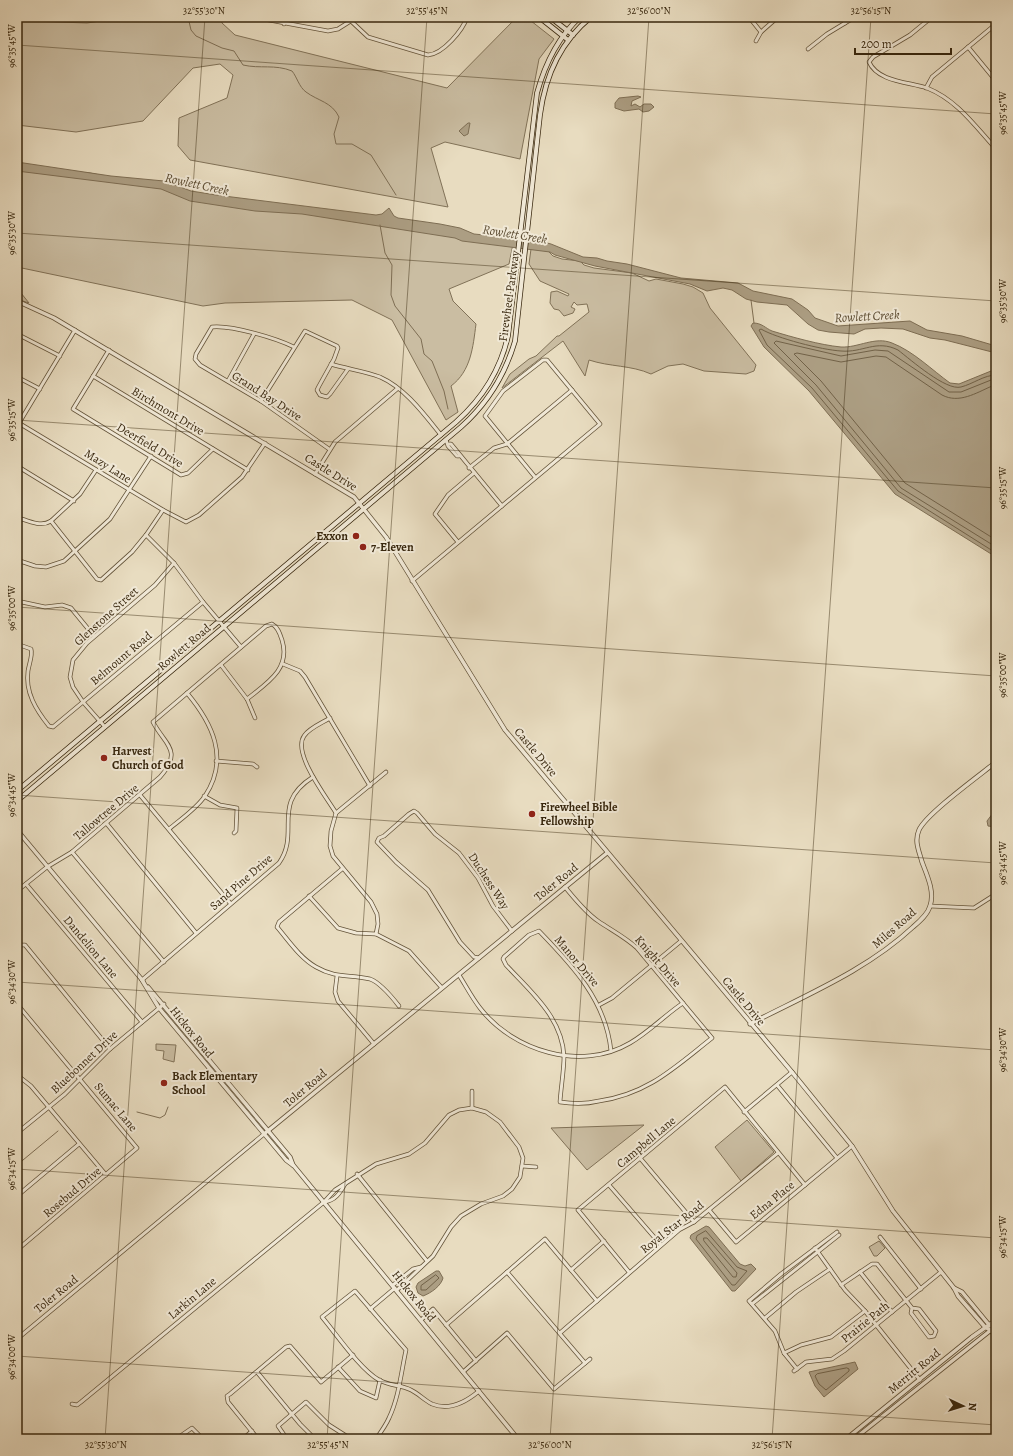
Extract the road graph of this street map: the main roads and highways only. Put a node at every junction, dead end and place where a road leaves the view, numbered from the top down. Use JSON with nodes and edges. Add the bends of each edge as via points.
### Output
{"nodes":[{"id":1,"x":538,"y":17,"type":"edge"},
{"id":2,"x":550,"y":17,"type":"edge"},
{"id":3,"x":580,"y":17,"type":"edge"},
{"id":4,"x":591,"y":17,"type":"edge"},
{"id":5,"x":567,"y":30,"type":"junction"},
{"id":6,"x":573,"y":35,"type":"junction"},
{"id":7,"x":563,"y":36,"type":"junction"},
{"id":8,"x":568,"y":40,"type":"junction"},
{"id":9,"x":441,"y":435,"type":"junction"},
{"id":10,"x":423,"y":459,"type":"junction"},
{"id":11,"x":360,"y":503,"type":"joint"},
{"id":12,"x":364,"y":508,"type":"joint"},
{"id":13,"x":273,"y":575,"type":"junction"},
{"id":14,"x":278,"y":581,"type":"junction"},
{"id":15,"x":17,"y":791,"type":"edge"},
{"id":16,"x":17,"y":801,"type":"edge"}],
"edges":[{"from":1,"to":7,"type":"main road"},
{"from":2,"to":5,"type":"main road"},
{"from":3,"to":5,"type":"main road","name":"Firewheel Parkway"},
{"from":4,"to":6,"type":"main road","name":"Firewheel Parkway"},
{"from":5,"to":6,"type":"main road"},
{"from":5,"to":7,"type":"main road","name":"Firewheel Parkway"},
{"from":6,"to":8,"type":"main road","name":"Firewheel Parkway"},
{"from":7,"to":8,"type":"main road"},
{"from":7,"to":9,"type":"main road","name":"Firewheel Parkway","via":[[549,57],[535,101],[508,336],[496,371],[478,400]]},
{"from":8,"to":10,"type":"main road","name":"Firewheel Parkway","via":[[552,69],[545,89],[515,341],[504,372],[480,409],[447,442]]},
{"from":9,"to":10,"type":"main road","via":[[441,440]]},
{"from":9,"to":11,"type":"main road","name":"Firewheel Parkway"},
{"from":10,"to":12,"type":"main road","name":"Firewheel Parkway"},
{"from":11,"to":13,"type":"main road","name":"Rowlett Road"},
{"from":12,"to":14,"type":"main road","name":"Rowlett Road"},
{"from":13,"to":14,"type":"main road"},
{"from":13,"to":15,"type":"main road","name":"Rowlett Road"},
{"from":14,"to":16,"type":"main road","name":"Rowlett Road"}]}
